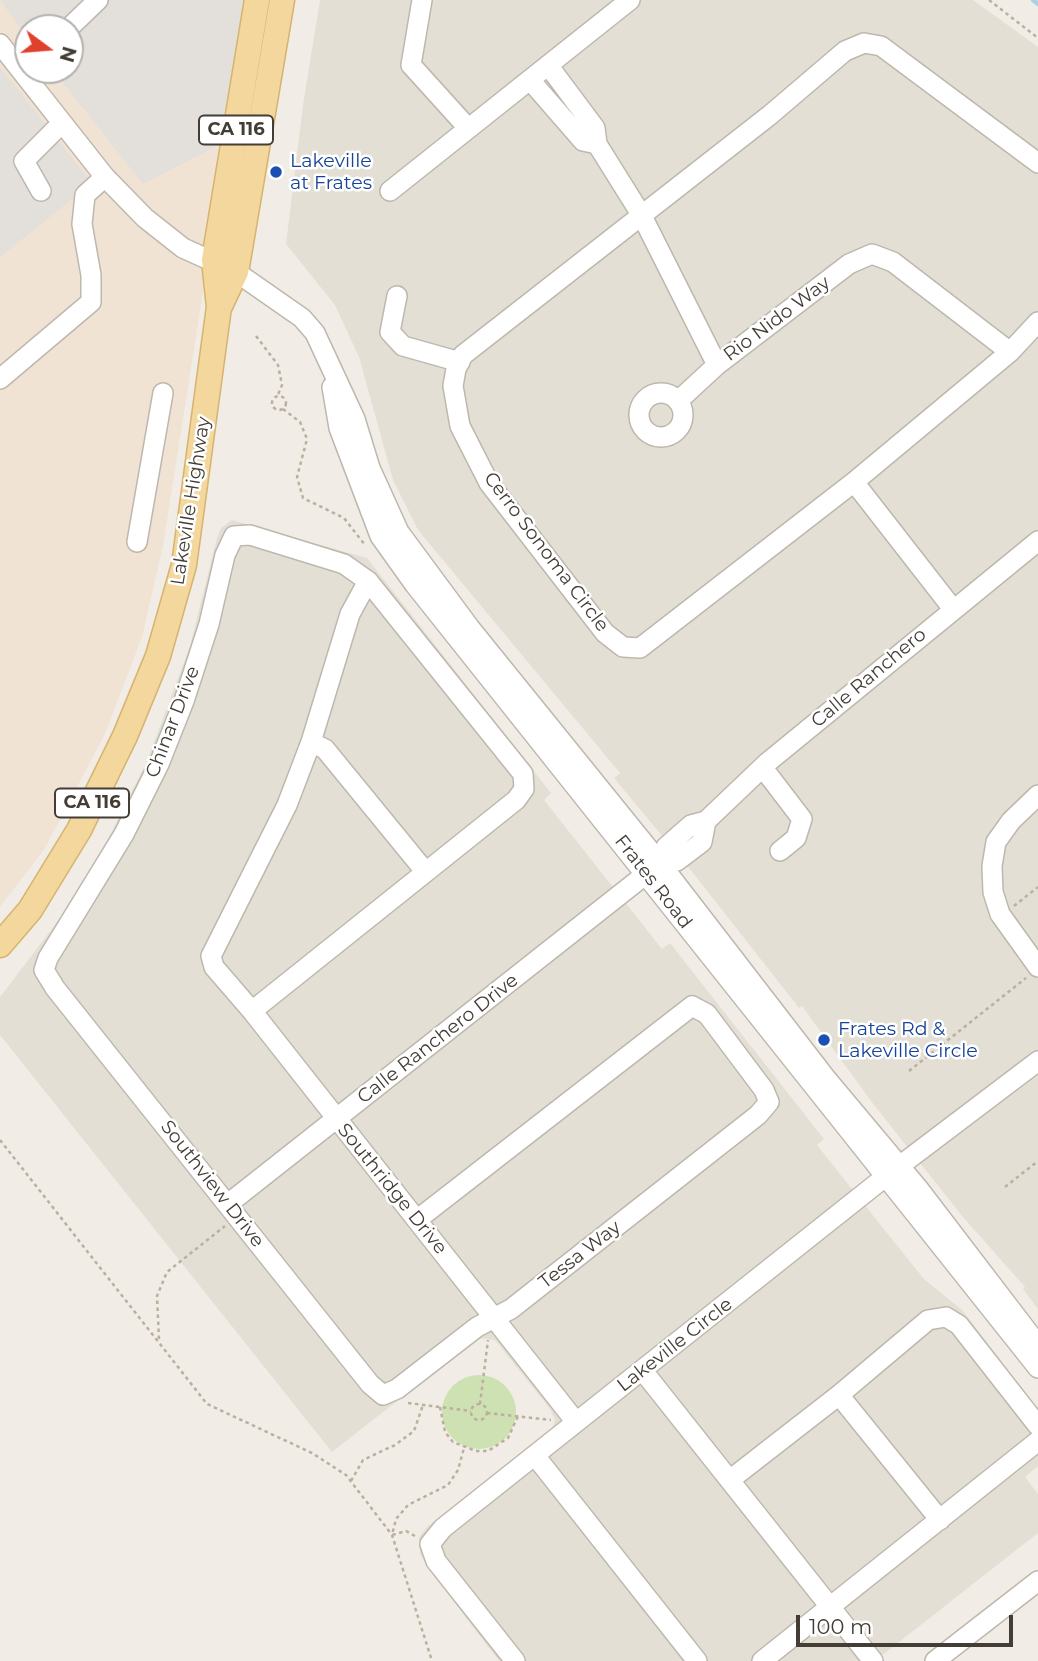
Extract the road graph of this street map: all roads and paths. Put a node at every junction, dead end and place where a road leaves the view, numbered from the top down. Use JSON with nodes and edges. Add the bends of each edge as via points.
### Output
{"nodes":[{"id":1,"x":98,"y":0,"type":"edge"},
{"id":2,"x":257,"y":0,"type":"edge"},
{"id":3,"x":282,"y":0,"type":"edge"},
{"id":4,"x":422,"y":0,"type":"edge"},
{"id":5,"x":630,"y":0,"type":"edge"},
{"id":6,"x":989,"y":0,"type":"edge"},
{"id":7,"x":83,"y":14,"type":"edge"},
{"id":8,"x":1038,"y":38,"type":"edge"},
{"id":9,"x":0,"y":44,"type":"edge"},
{"id":10,"x":548,"y":65,"type":"junction"},
{"id":11,"x":530,"y":80,"type":"junction"},
{"id":12,"x":62,"y":123,"type":"junction"},
{"id":13,"x":468,"y":128,"type":"junction"},
{"id":14,"x":597,"y":144,"type":"junction"},
{"id":15,"x":1038,"y":163,"type":"edge"},
{"id":16,"x":105,"y":177,"type":"junction"},
{"id":17,"x":41,"y":191,"type":"dead end"},
{"id":18,"x":390,"y":191,"type":"dead end"},
{"id":19,"x":642,"y":216,"type":"junction"},
{"id":20,"x":214,"y":260,"type":"junction"},
{"id":21,"x":236,"y":272,"type":"junction"},
{"id":22,"x":397,"y":296,"type":"dead end"},
{"id":23,"x":219,"y":307,"type":"junction"},
{"id":24,"x":1038,"y":322,"type":"edge"},
{"id":25,"x":256,"y":336,"type":"dead end"},
{"id":26,"x":1010,"y":352,"type":"junction"},
{"id":27,"x":460,"y":362,"type":"junction"},
{"id":28,"x":716,"y":365,"type":"junction"},
{"id":29,"x":0,"y":379,"type":"edge"},
{"id":30,"x":163,"y":393,"type":"dead end"},
{"id":31,"x":277,"y":397,"type":"junction"},
{"id":32,"x":678,"y":401,"type":"dead end"},
{"id":33,"x":283,"y":409,"type":"junction"},
{"id":34,"x":854,"y":482,"type":"junction"},
{"id":35,"x":1038,"y":541,"type":"edge"},
{"id":36,"x":137,"y":542,"type":"dead end"},
{"id":37,"x":371,"y":553,"type":"dead end"},
{"id":38,"x":368,"y":581,"type":"junction"},
{"id":39,"x":953,"y":609,"type":"junction"},
{"id":40,"x":311,"y":742,"type":"junction"},
{"id":41,"x":762,"y":768,"type":"junction"},
{"id":42,"x":1038,"y":795,"type":"edge"},
{"id":43,"x":780,"y":851,"type":"dead end"},
{"id":44,"x":654,"y":869,"type":"junction"},
{"id":45,"x":424,"y":870,"type":"junction"},
{"id":46,"x":1038,"y":887,"type":"edge"},
{"id":47,"x":1014,"y":906,"type":"dead end"},
{"id":48,"x":0,"y":945,"type":"edge"},
{"id":49,"x":44,"y":970,"type":"joint"},
{"id":50,"x":1035,"y":971,"type":"edge"},
{"id":51,"x":252,"y":1011,"type":"junction"},
{"id":52,"x":1038,"y":1061,"type":"edge"},
{"id":53,"x":909,"y":1071,"type":"dead end"},
{"id":54,"x":337,"y":1120,"type":"junction"},
{"id":55,"x":0,"y":1140,"type":"edge"},
{"id":56,"x":1038,"y":1161,"type":"edge"},
{"id":57,"x":893,"y":1171,"type":"junction"},
{"id":58,"x":1005,"y":1187,"type":"dead end"},
{"id":59,"x":228,"y":1204,"type":"junction"},
{"id":60,"x":418,"y":1219,"type":"junction"},
{"id":61,"x":225,"y":1227,"type":"dead end"},
{"id":62,"x":493,"y":1318,"type":"junction"},
{"id":63,"x":488,"y":1340,"type":"dead end"},
{"id":64,"x":159,"y":1342,"type":"junction"},
{"id":65,"x":1038,"y":1345,"type":"edge"},
{"id":66,"x":1038,"y":1368,"type":"edge"},
{"id":67,"x":643,"y":1371,"type":"junction"},
{"id":68,"x":383,"y":1395,"type":"joint"},
{"id":69,"x":839,"y":1395,"type":"junction"},
{"id":70,"x":404,"y":1403,"type":"dead end"},
{"id":71,"x":480,"y":1404,"type":"junction"},
{"id":72,"x":423,"y":1405,"type":"junction"},
{"id":73,"x":440,"y":1407,"type":"junction"},
{"id":74,"x":471,"y":1411,"type":"junction"},
{"id":75,"x":487,"y":1413,"type":"junction"},
{"id":76,"x":518,"y":1416,"type":"junction"},
{"id":77,"x":551,"y":1420,"type":"dead end"},
{"id":78,"x":576,"y":1422,"type":"junction"},
{"id":79,"x":1038,"y":1426,"type":"edge"},
{"id":80,"x":1038,"y":1441,"type":"edge"},
{"id":81,"x":464,"y":1448,"type":"junction"},
{"id":82,"x":536,"y":1457,"type":"junction"},
{"id":83,"x":731,"y":1479,"type":"junction"},
{"id":84,"x":351,"y":1481,"type":"junction"},
{"id":85,"x":940,"y":1520,"type":"junction"},
{"id":86,"x":393,"y":1535,"type":"junction"},
{"id":87,"x":415,"y":1536,"type":"dead end"},
{"id":88,"x":1038,"y":1581,"type":"edge"},
{"id":89,"x":831,"y":1608,"type":"junction"},
{"id":90,"x":432,"y":1661,"type":"edge"},
{"id":91,"x":515,"y":1661,"type":"edge"},
{"id":92,"x":697,"y":1661,"type":"edge"},
{"id":93,"x":762,"y":1661,"type":"edge"},
{"id":94,"x":873,"y":1661,"type":"edge"},
{"id":95,"x":934,"y":1661,"type":"edge"}],
"edges":[{"from":1,"to":7,"type":"street"},
{"from":2,"to":20,"type":"main road","name":"Lakeville Highway","number":"CA 116"},
{"from":3,"to":21,"type":"main road","name":"Lakeville Highway","number":"CA 116"},
{"from":4,"to":13,"type":"street","via":[[411,65]]},
{"from":5,"to":10,"type":"street"},
{"from":6,"to":8,"type":"path"},
{"from":9,"to":12,"type":"street","name":"Frates Road"},
{"from":10,"to":11,"type":"street"},
{"from":10,"to":14,"type":"street","name":"Rio Nido Way","via":[[595,128]]},
{"from":11,"to":13,"type":"street"},
{"from":11,"to":14,"type":"street","name":"Rio Nido Way","via":[[583,141]]},
{"from":12,"to":16,"type":"street","name":"Frates Road"},
{"from":12,"to":17,"type":"street","via":[[24,161]]},
{"from":13,"to":18,"type":"street"},
{"from":14,"to":19,"type":"street","name":"Rio Nido Way"},
{"from":15,"to":19,"type":"street","via":[[881,46],[864,43],[845,51]]},
{"from":16,"to":20,"type":"street","name":"Frates Road","via":[[183,248]]},
{"from":16,"to":29,"type":"street","via":[[85,195],[82,224],[91,275],[90,302]]},
{"from":19,"to":27,"type":"street","via":[[463,355]]},
{"from":19,"to":28,"type":"street","name":"Rio Nido Way"},
{"from":20,"to":21,"type":"street","name":"Frates Road"},
{"from":20,"to":23,"type":"main road","name":"Lakeville Highway","number":"CA 116"},
{"from":21,"to":23,"type":"main road","name":"Lakeville Highway","number":"CA 116"},
{"from":21,"to":44,"type":"street","name":"Frates Road","via":[[302,318],[315,333],[328,365],[339,428],[380,536],[415,585]]},
{"from":22,"to":27,"type":"street","via":[[390,332],[396,339],[403,346]]},
{"from":23,"to":48,"type":"main road","name":"Lakeville Highway","number":"CA 116","via":[[184,565],[158,656],[79,830],[30,910]]},
{"from":24,"to":26,"type":"street","name":"Cerro Sonoma Circle"},
{"from":25,"to":31,"type":"path","via":[[278,365],[282,385]]},
{"from":26,"to":28,"type":"street","name":"Rio Nido Way","via":[[893,262],[872,254],[849,264]]},
{"from":26,"to":34,"type":"street","name":"Cerro Sonoma Circle"},
{"from":27,"to":34,"type":"street","name":"Cerro Sonoma Circle","via":[[453,386],[460,426],[489,483],[605,633],[623,647],[639,648],[656,638]]},
{"from":28,"to":32,"type":"street"},
{"from":30,"to":36,"type":"street"},
{"from":31,"to":33,"type":"path","via":[[286,401]]},
{"from":31,"to":33,"type":"path","via":[[273,406]]},
{"from":33,"to":37,"type":"path","via":[[300,422],[307,439],[297,477],[303,498],[344,518]]},
{"from":34,"to":39,"type":"street"},
{"from":35,"to":39,"type":"street","name":"Calle Ranchero"},
{"from":38,"to":40,"type":"street","via":[[350,614]]},
{"from":38,"to":45,"type":"street","via":[[523,774],[524,789],[516,800]]},
{"from":38,"to":49,"type":"street","name":"Chinar Drive","via":[[344,564],[250,535],[234,536],[188,688],[159,764],[124,834]]},
{"from":39,"to":41,"type":"street","name":"Calle Ranchero"},
{"from":40,"to":45,"type":"street","via":[[325,749]]},
{"from":40,"to":51,"type":"street","name":"Southridge Drive","via":[[287,805],[211,956],[214,967]]},
{"from":41,"to":43,"type":"street","via":[[802,819],[796,838]]},
{"from":41,"to":44,"type":"street","name":"Calle Ranchero","via":[[706,821],[702,842],[677,861]]},
{"from":42,"to":50,"type":"street","via":[[996,842],[992,866],[1000,914]]},
{"from":44,"to":54,"type":"street","name":"Calle Ranchero Drive"},
{"from":44,"to":57,"type":"street","name":"Frates Road","via":[[819,1069]]},
{"from":45,"to":51,"type":"street"},
{"from":46,"to":47,"type":"path"},
{"from":49,"to":59,"type":"street","name":"Southview Drive"},
{"from":50,"to":53,"type":"path"},
{"from":51,"to":54,"type":"street","name":"Southridge Drive"},
{"from":52,"to":57,"type":"street","name":"Lakeville Circle"},
{"from":54,"to":59,"type":"street","name":"Calle Ranchero Drive"},
{"from":54,"to":60,"type":"street","name":"Southridge Drive"},
{"from":55,"to":64,"type":"path"},
{"from":56,"to":58,"type":"path"},
{"from":57,"to":65,"type":"street","name":"Frates Road"},
{"from":57,"to":66,"type":"street","name":"Frates Road"},
{"from":57,"to":67,"type":"street","name":"Lakeville Circle"},
{"from":59,"to":68,"type":"street","name":"Southview Drive"},
{"from":60,"to":62,"type":"street","name":"Southridge Drive"},
{"from":60,"to":62,"type":"street","name":"Tessa Way","via":[[692,1006],[707,1014],[769,1102],[512,1309]]},
{"from":61,"to":64,"type":"path","via":[[167,1272],[160,1283]]},
{"from":62,"to":68,"type":"street","name":"Tessa Way"},
{"from":62,"to":78,"type":"street","name":"Southridge Drive"},
{"from":63,"to":71,"type":"path"},
{"from":64,"to":84,"type":"path","via":[[207,1404],[319,1457]]},
{"from":67,"to":78,"type":"street","name":"Lakeville Circle"},
{"from":67,"to":83,"type":"street"},
{"from":69,"to":79,"type":"street","via":[[928,1320],[946,1317],[959,1325]]},
{"from":69,"to":83,"type":"street"},
{"from":69,"to":85,"type":"street"},
{"from":70,"to":72,"type":"path"},
{"from":71,"to":74,"type":"path"},
{"from":71,"to":75,"type":"path"},
{"from":72,"to":73,"type":"path"},
{"from":72,"to":84,"type":"path","via":[[414,1431],[363,1460]]},
{"from":73,"to":74,"type":"path"},
{"from":73,"to":81,"type":"path","via":[[445,1432]]},
{"from":74,"to":75,"type":"path","via":[[472,1418],[479,1421]]},
{"from":75,"to":76,"type":"path"},
{"from":76,"to":77,"type":"path"},
{"from":76,"to":81,"type":"path","via":[[499,1446],[476,1451]]},
{"from":78,"to":82,"type":"street","name":"Lakeville Circle"},
{"from":80,"to":85,"type":"street"},
{"from":81,"to":86,"type":"path","via":[[454,1478],[441,1490],[408,1505],[396,1519]]},
{"from":82,"to":91,"type":"street","name":"Lakeville Circle","via":[[443,1528],[430,1544],[436,1562]]},
{"from":82,"to":92,"type":"street"},
{"from":83,"to":89,"type":"street"},
{"from":84,"to":86,"type":"path"},
{"from":85,"to":89,"type":"street"},
{"from":86,"to":87,"type":"path","via":[[406,1531]]},
{"from":86,"to":90,"type":"path"},
{"from":88,"to":95,"type":"street"},
{"from":89,"to":93,"type":"street"},
{"from":89,"to":94,"type":"street"}]}
